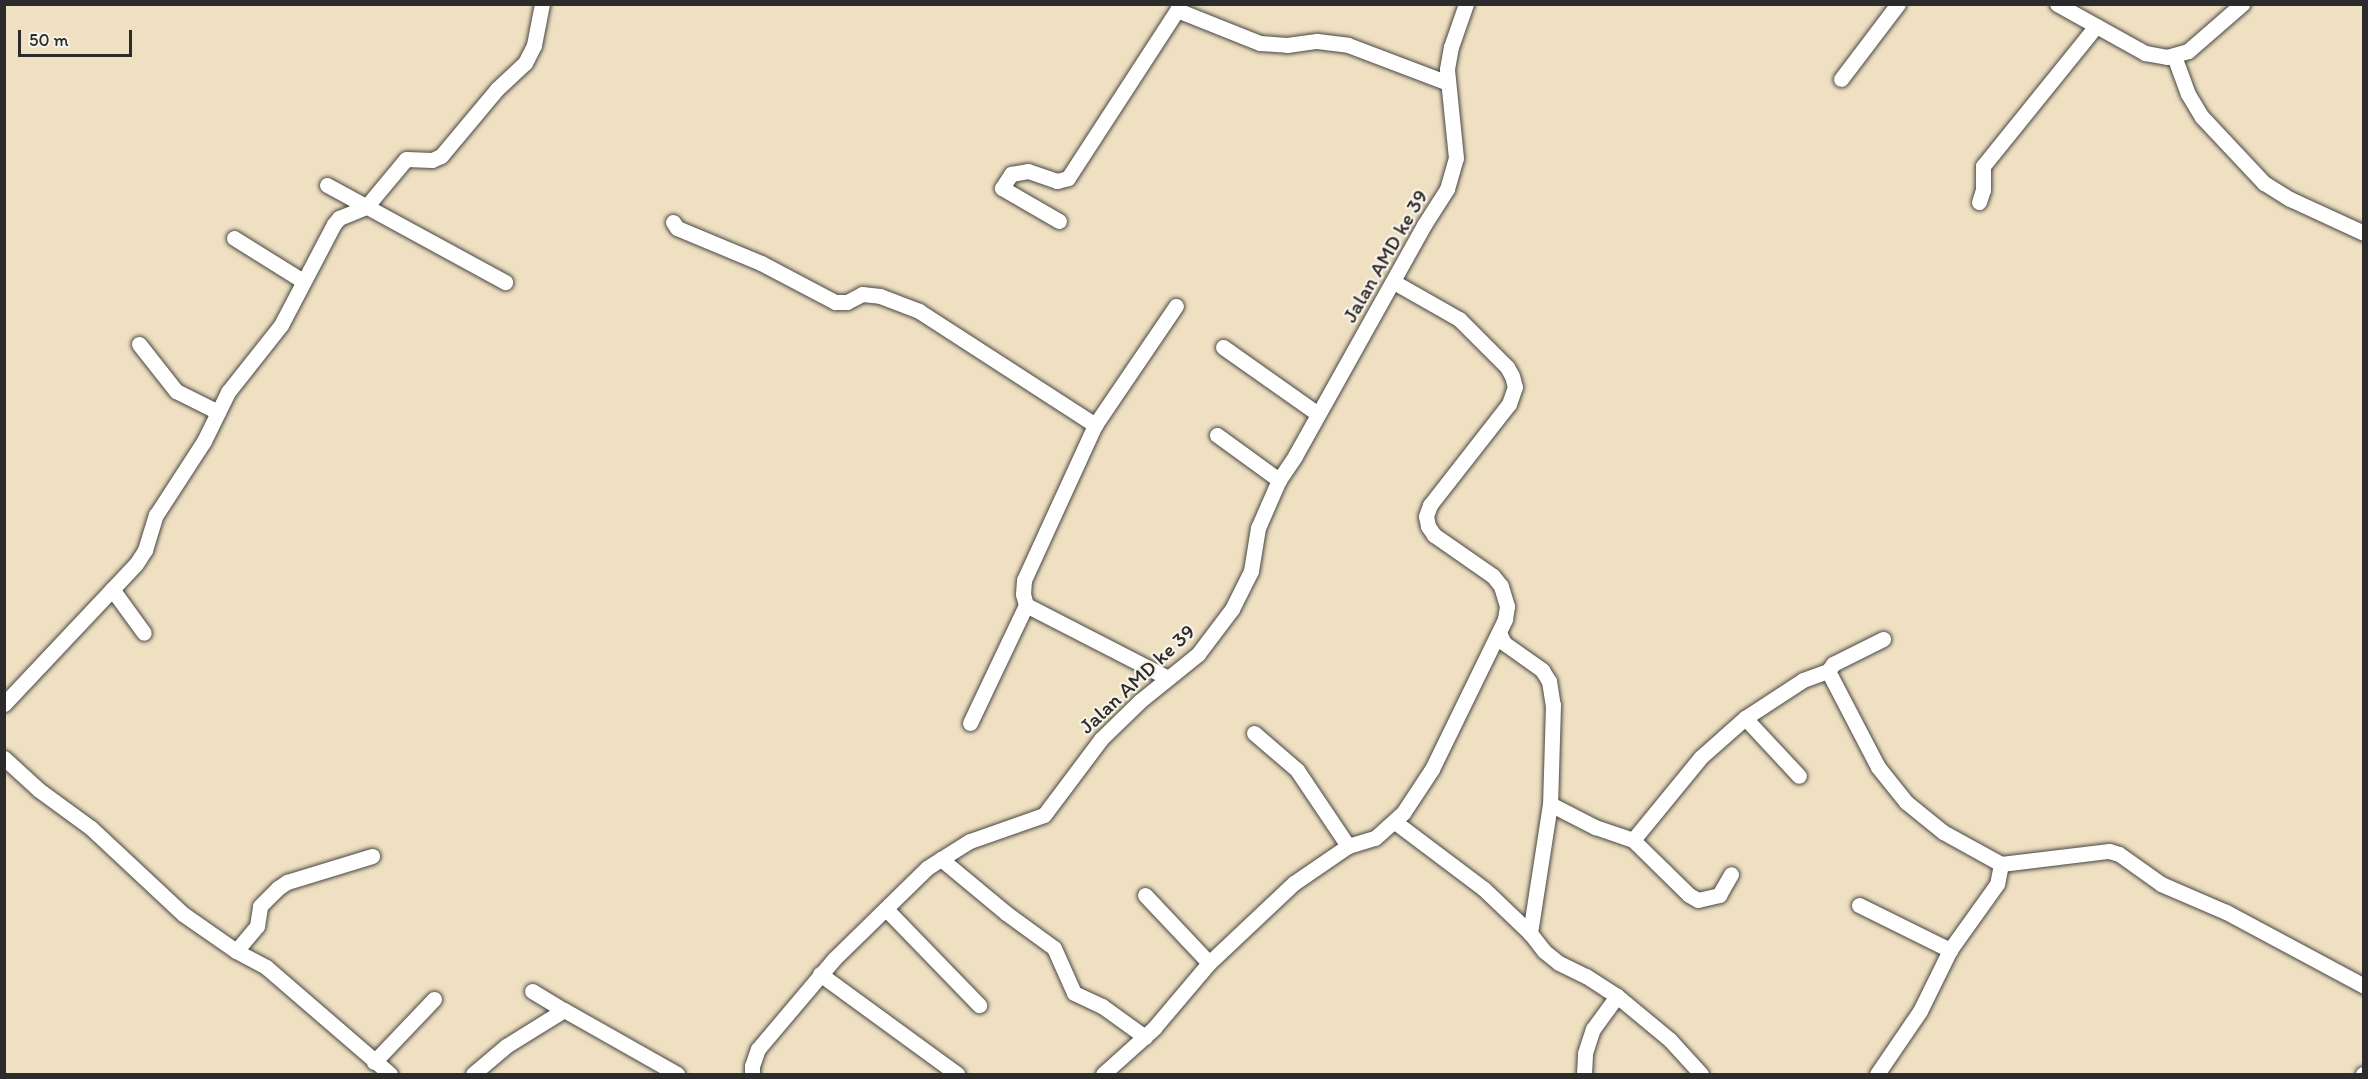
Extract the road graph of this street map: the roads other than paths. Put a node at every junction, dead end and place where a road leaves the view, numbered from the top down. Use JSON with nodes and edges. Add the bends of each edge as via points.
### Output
{"nodes":[{"id":1,"x":542,"y":4,"type":"edge"},
{"id":2,"x":1466,"y":4,"type":"edge"},
{"id":3,"x":1898,"y":4,"type":"edge"},
{"id":4,"x":2242,"y":4,"type":"edge"},
{"id":5,"x":2062,"y":6,"type":"edge"},
{"id":6,"x":1179,"y":8,"type":"edge"},
{"id":7,"x":2096,"y":26,"type":"junction"},
{"id":8,"x":2174,"y":56,"type":"junction"},
{"id":9,"x":1841,"y":79,"type":"dead end"},
{"id":10,"x":1448,"y":83,"type":"junction"},
{"id":11,"x":327,"y":186,"type":"dead end"},
{"id":12,"x":1979,"y":202,"type":"dead end"},
{"id":13,"x":366,"y":207,"type":"junction"},
{"id":14,"x":1059,"y":221,"type":"dead end"},
{"id":15,"x":673,"y":222,"type":"dead end"},
{"id":16,"x":2364,"y":233,"type":"edge"},
{"id":17,"x":234,"y":238,"type":"dead end"},
{"id":18,"x":303,"y":281,"type":"junction"},
{"id":19,"x":504,"y":282,"type":"dead end"},
{"id":20,"x":1394,"y":282,"type":"junction"},
{"id":21,"x":1176,"y":306,"type":"dead end"},
{"id":22,"x":139,"y":344,"type":"dead end"},
{"id":23,"x":1223,"y":347,"type":"dead end"},
{"id":24,"x":218,"y":412,"type":"junction"},
{"id":25,"x":1318,"y":414,"type":"junction"},
{"id":26,"x":1095,"y":425,"type":"junction"},
{"id":27,"x":1218,"y":435,"type":"dead end"},
{"id":28,"x":1279,"y":480,"type":"junction"},
{"id":29,"x":112,"y":589,"type":"junction"},
{"id":30,"x":1026,"y":605,"type":"junction"},
{"id":31,"x":144,"y":633,"type":"dead end"},
{"id":32,"x":1499,"y":633,"type":"junction"},
{"id":33,"x":1883,"y":639,"type":"dead end"},
{"id":34,"x":1828,"y":671,"type":"junction"},
{"id":35,"x":1168,"y":678,"type":"junction"},
{"id":36,"x":4,"y":704,"type":"edge"},
{"id":37,"x":1745,"y":718,"type":"junction"},
{"id":38,"x":970,"y":723,"type":"dead end"},
{"id":39,"x":1254,"y":733,"type":"dead end"},
{"id":40,"x":4,"y":758,"type":"edge"},
{"id":41,"x":1799,"y":777,"type":"dead end"},
{"id":42,"x":1550,"y":804,"type":"junction"},
{"id":43,"x":1395,"y":822,"type":"junction"},
{"id":44,"x":1633,"y":840,"type":"junction"},
{"id":45,"x":1348,"y":846,"type":"junction"},
{"id":46,"x":372,"y":856,"type":"dead end"},
{"id":47,"x":941,"y":859,"type":"junction"},
{"id":48,"x":2001,"y":864,"type":"junction"},
{"id":49,"x":1731,"y":874,"type":"dead end"},
{"id":50,"x":1145,"y":895,"type":"dead end"},
{"id":51,"x":1859,"y":905,"type":"dead end"},
{"id":52,"x":886,"y":909,"type":"junction"},
{"id":53,"x":1530,"y":933,"type":"junction"},
{"id":54,"x":1950,"y":950,"type":"junction"},
{"id":55,"x":236,"y":951,"type":"junction"},
{"id":56,"x":1209,"y":963,"type":"junction"},
{"id":57,"x":820,"y":974,"type":"junction"},
{"id":58,"x":2364,"y":986,"type":"edge"},
{"id":59,"x":532,"y":991,"type":"dead end"},
{"id":60,"x":1617,"y":996,"type":"junction"},
{"id":61,"x":434,"y":999,"type":"dead end"},
{"id":62,"x":979,"y":1005,"type":"dead end"},
{"id":63,"x":564,"y":1010,"type":"junction"},
{"id":64,"x":1145,"y":1037,"type":"junction"},
{"id":65,"x":374,"y":1062,"type":"junction"},
{"id":66,"x":390,"y":1074,"type":"edge"},
{"id":67,"x":473,"y":1074,"type":"edge"},
{"id":68,"x":677,"y":1074,"type":"edge"},
{"id":69,"x":752,"y":1074,"type":"edge"},
{"id":70,"x":957,"y":1074,"type":"edge"},
{"id":71,"x":1103,"y":1074,"type":"edge"},
{"id":72,"x":1584,"y":1074,"type":"edge"},
{"id":73,"x":1701,"y":1074,"type":"edge"},
{"id":74,"x":1877,"y":1074,"type":"edge"}],
"edges":[{"from":1,"to":13,"type":"street","via":[[534,45],[525,63],[497,89],[441,156],[432,160],[406,159]]},
{"from":2,"to":10,"type":"street","name":"Jalan AMD ke 39","via":[[1451,48]]},
{"from":3,"to":9,"type":"street"},
{"from":4,"to":8,"type":"street","via":[[2188,51]]},
{"from":5,"to":7,"type":"street"},
{"from":6,"to":10,"type":"street","via":[[1260,43],[1287,45],[1317,40],[1348,45]]},
{"from":6,"to":14,"type":"street","via":[[1068,178],[1057,181],[1028,171],[1011,174],[1002,188]]},
{"from":7,"to":8,"type":"street","via":[[2145,53]]},
{"from":7,"to":12,"type":"street","via":[[1983,166]]},
{"from":8,"to":16,"type":"street","via":[[2188,94],[2202,117],[2264,183]]},
{"from":10,"to":20,"type":"street","name":"Jalan AMD ke 39","via":[[1456,158],[1452,176]]},
{"from":11,"to":13,"type":"street"},
{"from":13,"to":18,"type":"street","via":[[339,218]]},
{"from":13,"to":19,"type":"street"},
{"from":15,"to":26,"type":"street","via":[[677,228],[761,263],[835,302],[847,302],[862,294],[880,296],[919,311]]},
{"from":17,"to":18,"type":"street"},
{"from":18,"to":24,"type":"street","via":[[275,334],[240,374]]},
{"from":20,"to":25,"type":"street","name":"Jalan AMD ke 39"},
{"from":20,"to":32,"type":"street","via":[[1459,319],[1512,376],[1515,387],[1509,404],[1426,516],[1434,535],[1493,576],[1500,586],[1507,606]]},
{"from":21,"to":26,"type":"street"},
{"from":22,"to":24,"type":"street","via":[[176,391]]},
{"from":23,"to":25,"type":"street"},
{"from":24,"to":29,"type":"street","via":[[156,515],[141,556]]},
{"from":25,"to":28,"type":"street","name":"Jalan AMD ke 39"},
{"from":26,"to":30,"type":"street","via":[[1024,580]]},
{"from":27,"to":28,"type":"street"},
{"from":28,"to":35,"type":"street","name":"Jalan AMD ke 39","via":[[1258,528],[1251,572],[1232,609],[1198,654]]},
{"from":29,"to":31,"type":"street"},
{"from":29,"to":36,"type":"street"},
{"from":30,"to":35,"type":"street"},
{"from":30,"to":38,"type":"street"},
{"from":32,"to":42,"type":"street","via":[[1504,643],[1542,670],[1549,681],[1553,705]]},
{"from":32,"to":43,"type":"street","via":[[1431,769]]},
{"from":33,"to":34,"type":"street","via":[[1833,664]]},
{"from":34,"to":37,"type":"street","via":[[1803,680]]},
{"from":34,"to":48,"type":"street","via":[[1878,767],[1906,802],[1943,832]]},
{"from":35,"to":47,"type":"street","name":"Jalan AMD ke 39","via":[[1101,739],[1044,815],[970,841]]},
{"from":37,"to":41,"type":"street"},
{"from":37,"to":44,"type":"street","via":[[1701,757]]},
{"from":39,"to":45,"type":"street","via":[[1297,770]]},
{"from":40,"to":55,"type":"street","via":[[91,828],[183,914]]},
{"from":42,"to":44,"type":"street","via":[[1594,827]]},
{"from":42,"to":53,"type":"street"},
{"from":43,"to":45,"type":"street","via":[[1375,838]]},
{"from":43,"to":53,"type":"street","via":[[1484,889]]},
{"from":44,"to":49,"type":"street","via":[[1698,900],[1719,895]]},
{"from":45,"to":56,"type":"street","via":[[1294,883]]},
{"from":46,"to":55,"type":"street","via":[[278,888],[260,906],[257,926]]},
{"from":47,"to":52,"type":"street","name":"Jalan AMD ke 39"},
{"from":47,"to":64,"type":"street","via":[[1054,948],[1074,993],[1102,1006]]},
{"from":48,"to":54,"type":"street","via":[[1997,884]]},
{"from":48,"to":58,"type":"street","via":[[2109,851],[2119,854],[2161,884],[2226,912]]},
{"from":50,"to":56,"type":"street"},
{"from":51,"to":54,"type":"street"},
{"from":52,"to":57,"type":"street","name":"Jalan AMD ke 39"},
{"from":52,"to":62,"type":"street"},
{"from":53,"to":60,"type":"street","via":[[1559,963]]},
{"from":54,"to":74,"type":"street","via":[[1920,1011]]},
{"from":55,"to":65,"type":"street","via":[[266,968]]},
{"from":56,"to":64,"type":"street"},
{"from":57,"to":69,"type":"street","name":"Jalan AMD ke 39","via":[[758,1049]]},
{"from":57,"to":70,"type":"street"},
{"from":59,"to":63,"type":"street"},
{"from":60,"to":72,"type":"street","via":[[1593,1029]]},
{"from":60,"to":73,"type":"street","via":[[1670,1040]]},
{"from":61,"to":65,"type":"street"},
{"from":63,"to":67,"type":"street","via":[[506,1046]]},
{"from":63,"to":68,"type":"street"},
{"from":64,"to":71,"type":"street"},
{"from":65,"to":66,"type":"street"}]}
